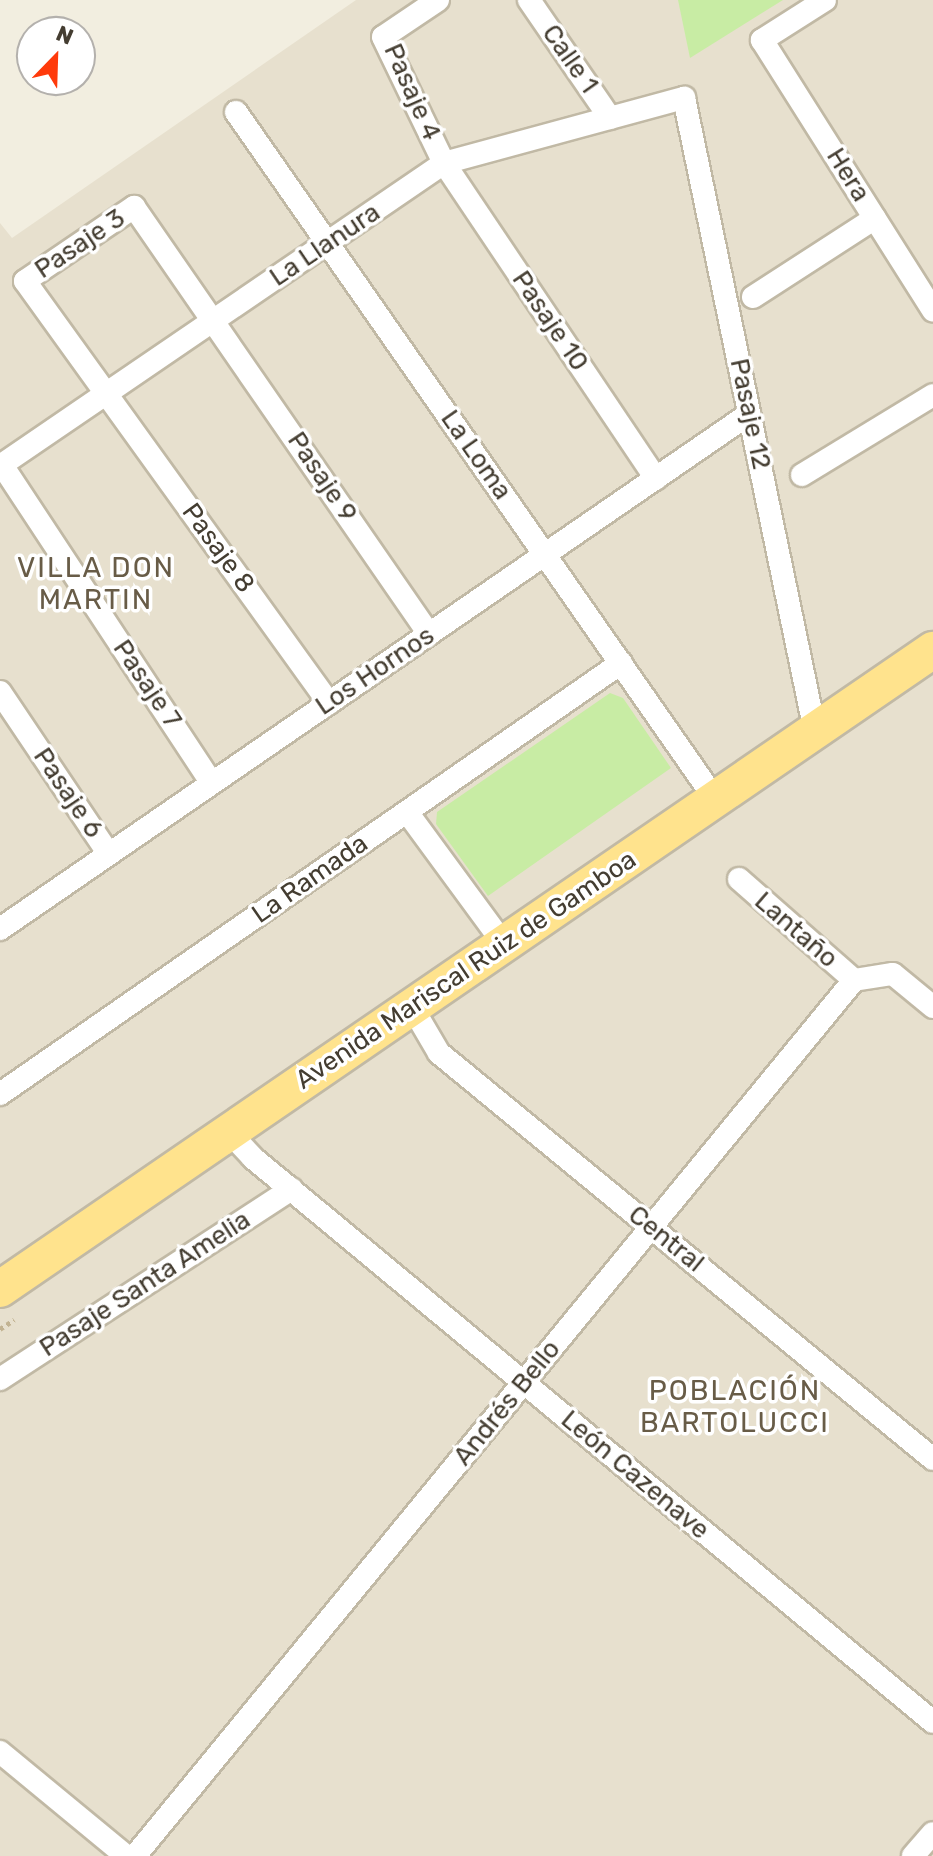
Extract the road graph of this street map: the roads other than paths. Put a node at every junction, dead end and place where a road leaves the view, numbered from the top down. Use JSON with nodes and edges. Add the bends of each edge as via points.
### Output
{"nodes":[{"id":1,"x":438,"y":0,"type":"edge"},
{"id":2,"x":529,"y":0,"type":"edge"},
{"id":3,"x":825,"y":0,"type":"edge"},
{"id":4,"x":684,"y":98,"type":"joint"},
{"id":5,"x":236,"y":112,"type":"dead end"},
{"id":6,"x":610,"y":118,"type":"junction"},
{"id":7,"x":444,"y":163,"type":"junction"},
{"id":8,"x":875,"y":218,"type":"junction"},
{"id":9,"x":328,"y":243,"type":"junction"},
{"id":10,"x":753,"y":297,"type":"dead end"},
{"id":11,"x":933,"y":310,"type":"edge"},
{"id":12,"x":214,"y":320,"type":"junction"},
{"id":13,"x":107,"y":394,"type":"junction"},
{"id":14,"x":933,"y":395,"type":"edge"},
{"id":15,"x":749,"y":414,"type":"junction"},
{"id":16,"x":1,"y":466,"type":"edge"},
{"id":17,"x":802,"y":475,"type":"dead end"},
{"id":18,"x":656,"y":478,"type":"junction"},
{"id":19,"x":545,"y":555,"type":"junction"},
{"id":20,"x":429,"y":634,"type":"junction"},
{"id":21,"x":933,"y":650,"type":"edge"},
{"id":22,"x":621,"y":663,"type":"junction"},
{"id":23,"x":0,"y":692,"type":"edge"},
{"id":24,"x":329,"y":703,"type":"junction"},
{"id":25,"x":815,"y":731,"type":"junction"},
{"id":26,"x":212,"y":783,"type":"junction"},
{"id":27,"x":715,"y":799,"type":"junction"},
{"id":28,"x":407,"y":812,"type":"junction"},
{"id":29,"x":109,"y":854,"type":"junction"},
{"id":30,"x":739,"y":879,"type":"dead end"},
{"id":31,"x":0,"y":927,"type":"edge"},
{"id":32,"x":504,"y":944,"type":"junction"},
{"id":33,"x":854,"y":980,"type":"junction"},
{"id":34,"x":412,"y":1007,"type":"junction"},
{"id":35,"x":933,"y":1007,"type":"edge"},
{"id":36,"x":0,"y":1094,"type":"edge"},
{"id":37,"x":229,"y":1132,"type":"junction"},
{"id":38,"x":291,"y":1189,"type":"junction"},
{"id":39,"x":652,"y":1227,"type":"junction"},
{"id":40,"x":4,"y":1277,"type":"edge"},
{"id":41,"x":0,"y":1379,"type":"edge"},
{"id":42,"x":524,"y":1383,"type":"junction"},
{"id":43,"x":933,"y":1459,"type":"edge"},
{"id":44,"x":933,"y":1722,"type":"edge"},
{"id":45,"x":0,"y":1752,"type":"edge"},
{"id":46,"x":933,"y":1833,"type":"edge"},
{"id":47,"x":126,"y":1856,"type":"edge"},
{"id":48,"x":135,"y":1856,"type":"edge"},
{"id":49,"x":913,"y":1856,"type":"edge"}],
"edges":[{"from":1,"to":7,"type":"street","name":"Pasaje 4","via":[[383,37]]},
{"from":2,"to":6,"type":"street","name":"Calle 1"},
{"from":3,"to":8,"type":"street","name":"Hera","via":[[762,40]]},
{"from":4,"to":6,"type":"street","name":"La Llanura"},
{"from":4,"to":15,"type":"street","name":"Pasaje 12"},
{"from":5,"to":9,"type":"street","name":"La Loma"},
{"from":6,"to":7,"type":"street","name":"La Llanura"},
{"from":7,"to":9,"type":"street","name":"La Llanura"},
{"from":7,"to":18,"type":"street","name":"Pasaje 10"},
{"from":8,"to":10,"type":"street"},
{"from":8,"to":11,"type":"street","name":"Hera"},
{"from":9,"to":12,"type":"street","name":"La Llanura"},
{"from":9,"to":19,"type":"street","name":"La Loma"},
{"from":12,"to":13,"type":"street","name":"La Llanura"},
{"from":12,"to":13,"type":"street","name":"Pasaje 3","via":[[134,207],[25,281]]},
{"from":12,"to":20,"type":"street","name":"Pasaje 9"},
{"from":13,"to":16,"type":"street","name":"La Llanura"},
{"from":13,"to":24,"type":"street","name":"Pasaje 8"},
{"from":14,"to":17,"type":"street"},
{"from":15,"to":18,"type":"street","name":"Los Hornos"},
{"from":15,"to":25,"type":"street","name":"Pasaje 12"},
{"from":16,"to":26,"type":"street","name":"Pasaje 7"},
{"from":18,"to":19,"type":"street","name":"Los Hornos"},
{"from":19,"to":20,"type":"street","name":"Los Hornos"},
{"from":19,"to":22,"type":"street","name":"La Loma"},
{"from":20,"to":24,"type":"street","name":"Los Hornos"},
{"from":21,"to":25,"type":"main road","name":"Avenida Mariscal Ruiz de Gamboa"},
{"from":22,"to":27,"type":"street","name":"La Loma"},
{"from":22,"to":28,"type":"street","name":"La Ramada"},
{"from":23,"to":29,"type":"street","name":"Pasaje 6"},
{"from":24,"to":26,"type":"street","name":"Los Hornos"},
{"from":25,"to":27,"type":"main road","name":"Avenida Mariscal Ruiz de Gamboa"},
{"from":26,"to":29,"type":"street","name":"Los Hornos"},
{"from":27,"to":32,"type":"main road","name":"Avenida Mariscal Ruiz de Gamboa"},
{"from":28,"to":32,"type":"street"},
{"from":28,"to":36,"type":"street","name":"La Ramada"},
{"from":29,"to":31,"type":"street","name":"Los Hornos"},
{"from":30,"to":33,"type":"street","name":"Lantaño"},
{"from":32,"to":34,"type":"main road","name":"Avenida Mariscal Ruiz de Gamboa"},
{"from":33,"to":35,"type":"street","via":[[893,974]]},
{"from":33,"to":39,"type":"street","name":"Andrés Bello"},
{"from":34,"to":37,"type":"main road","name":"Avenida Mariscal Ruiz de Gamboa"},
{"from":34,"to":39,"type":"street","name":"Central","via":[[439,1053]]},
{"from":37,"to":38,"type":"street","name":"León Cazenave"},
{"from":37,"to":40,"type":"main road","name":"Avenida Mariscal Ruiz de Gamboa"},
{"from":38,"to":41,"type":"street","name":"Pasaje Santa Amelia"},
{"from":38,"to":42,"type":"street","name":"León Cazenave"},
{"from":39,"to":42,"type":"street","name":"Andrés Bello"},
{"from":39,"to":43,"type":"street","name":"Central"},
{"from":42,"to":44,"type":"street","name":"León Cazenave"},
{"from":42,"to":48,"type":"street","name":"Andrés Bello"},
{"from":45,"to":47,"type":"street"},
{"from":46,"to":49,"type":"street"}]}
